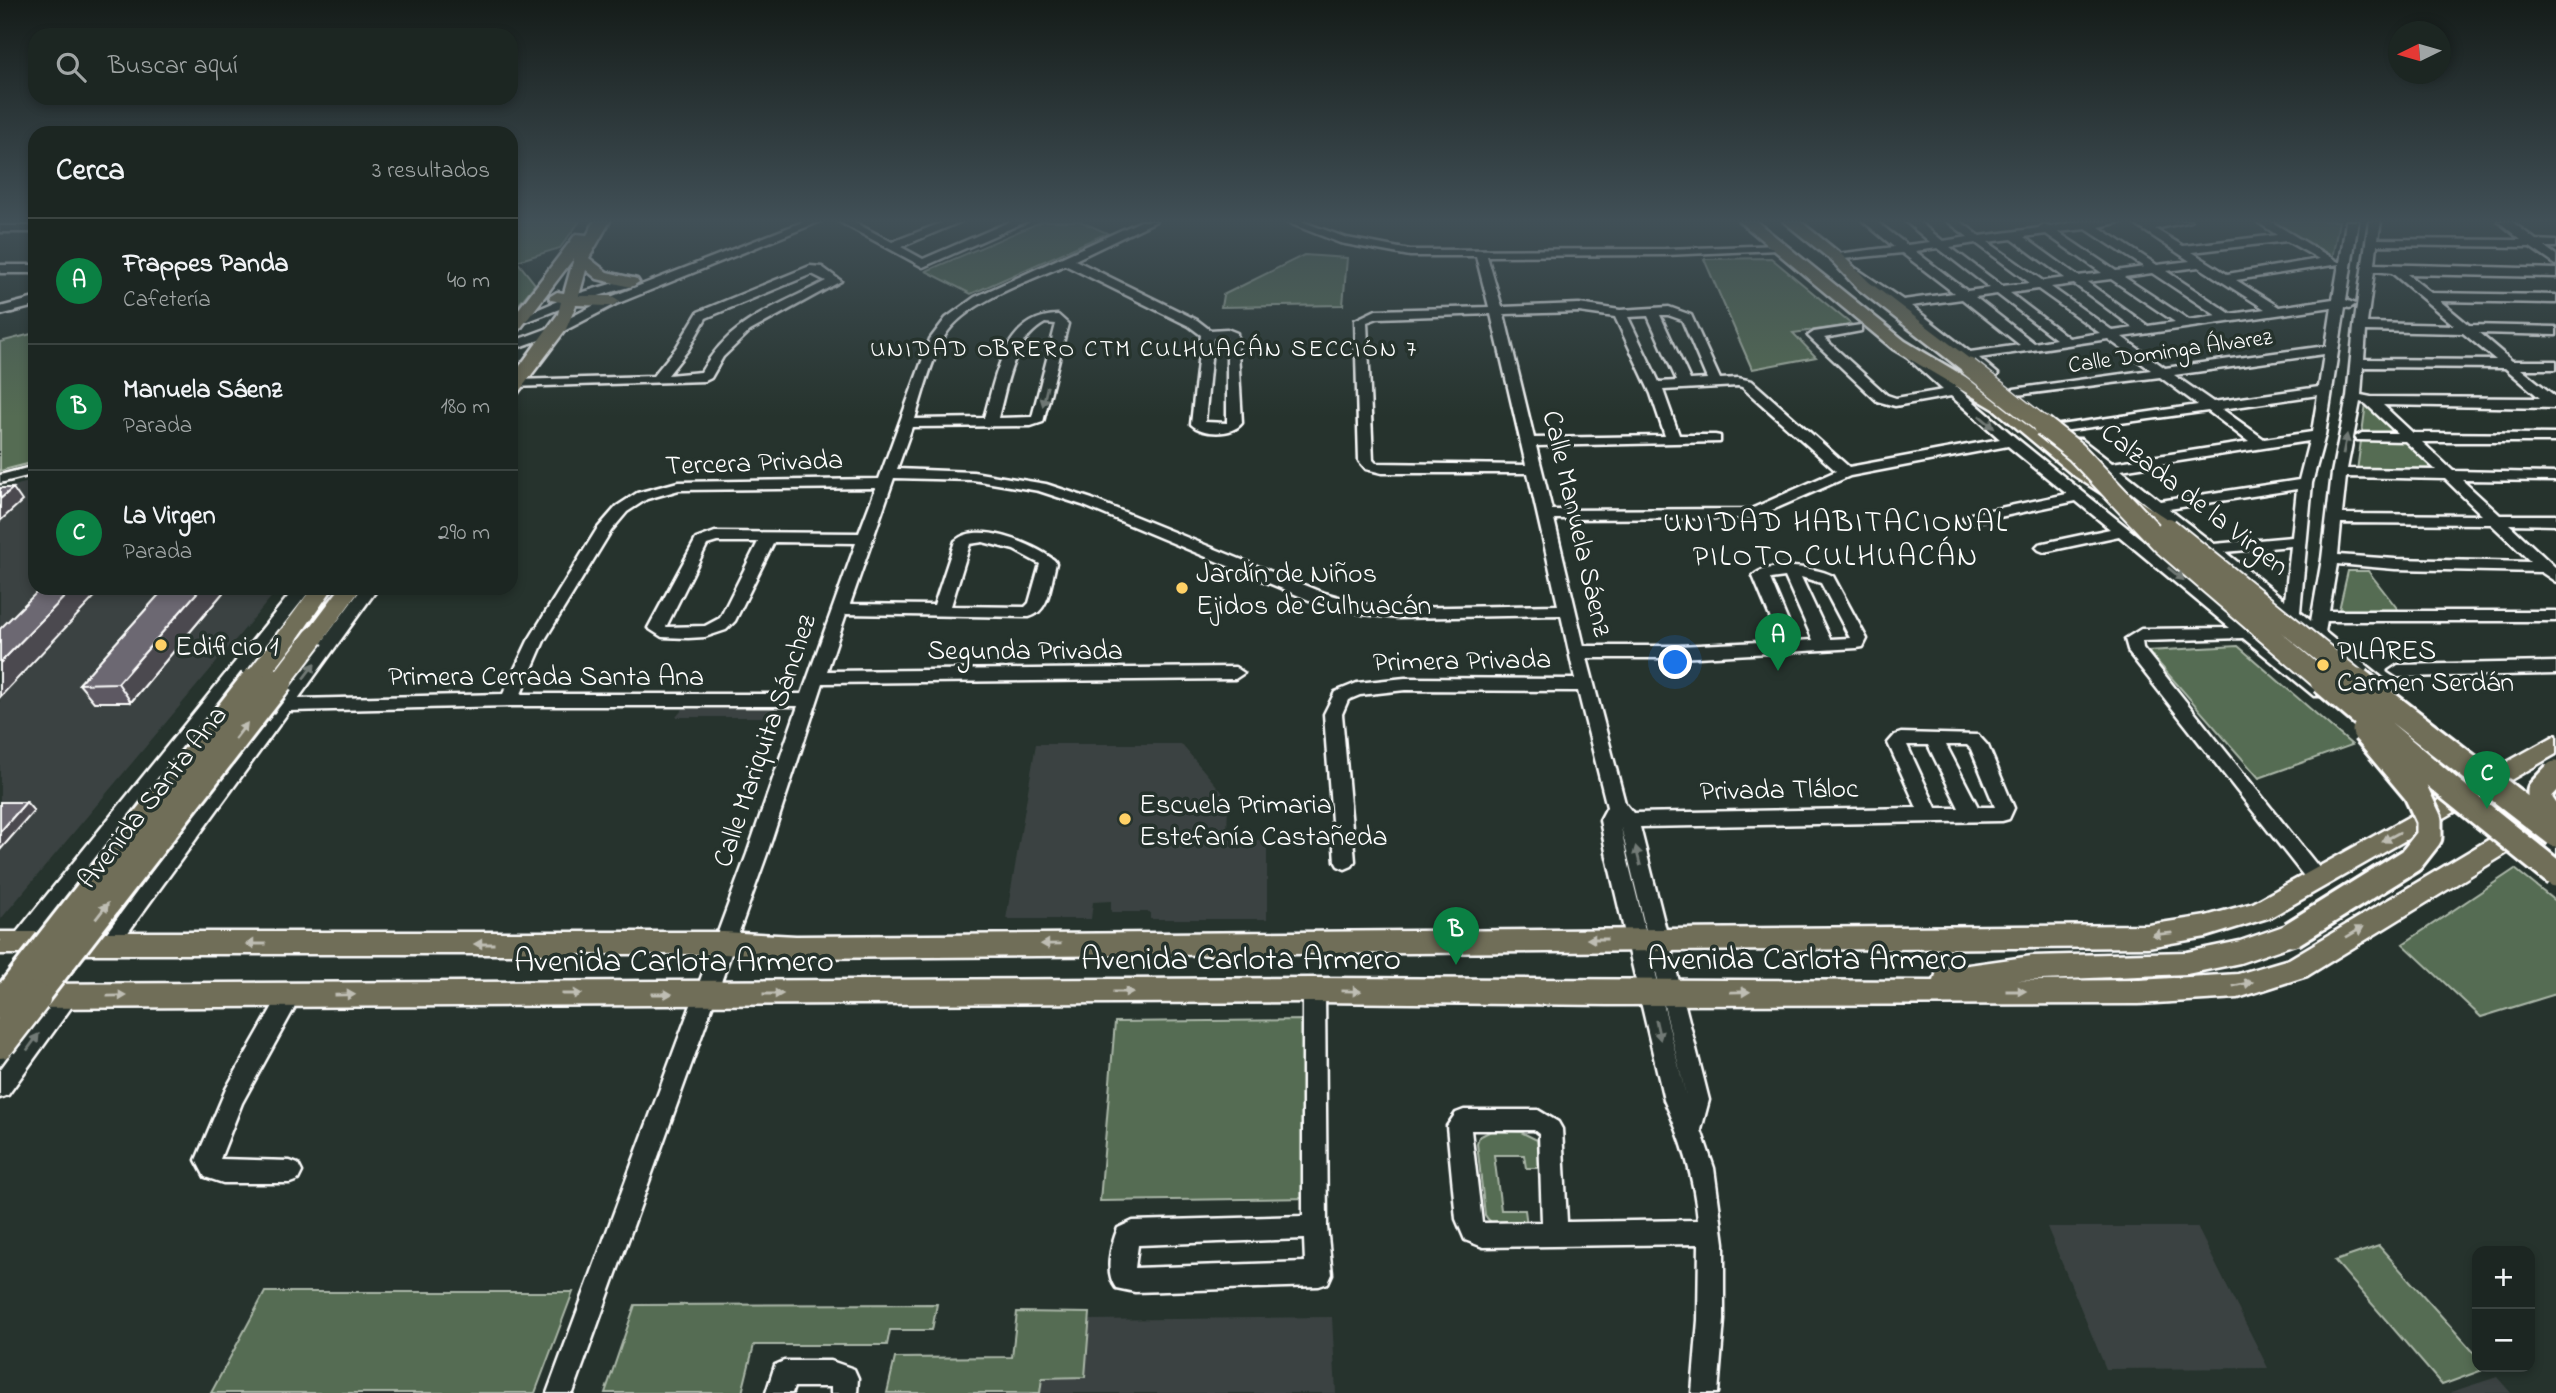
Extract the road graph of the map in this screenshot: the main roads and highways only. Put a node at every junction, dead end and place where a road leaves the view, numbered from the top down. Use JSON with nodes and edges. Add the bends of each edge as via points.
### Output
{"nodes":[{"id":1,"x":546,"y":286,"type":"edge"},
{"id":2,"x":548,"y":286,"type":"edge"},
{"id":3,"x":574,"y":286,"type":"edge"},
{"id":4,"x":1826,"y":286,"type":"edge"},
{"id":5,"x":1864,"y":286,"type":"edge"},
{"id":6,"x":571,"y":300,"type":"junction"},
{"id":7,"x":612,"y":301,"type":"road end"},
{"id":8,"x":518,"y":321,"type":"edge"},
{"id":9,"x":518,"y":381,"type":"edge"},
{"id":10,"x":318,"y":595,"type":"edge"},
{"id":11,"x":346,"y":595,"type":"edge"},
{"id":12,"x":2326,"y":688,"type":"junction"},
{"id":13,"x":2556,"y":743,"type":"edge"},
{"id":14,"x":2556,"y":774,"type":"edge"},
{"id":15,"x":2556,"y":811,"type":"edge"},
{"id":16,"x":2556,"y":825,"type":"edge"},
{"id":17,"x":2556,"y":834,"type":"edge"},
{"id":18,"x":2556,"y":874,"type":"edge"},
{"id":19,"x":10,"y":943,"type":"edge"},
{"id":20,"x":1857,"y":991,"type":"junction"},
{"id":21,"x":0,"y":996,"type":"edge"},
{"id":22,"x":0,"y":1003,"type":"edge"},
{"id":23,"x":0,"y":1042,"type":"edge"}],
"edges":[{"from":1,"to":8,"type":"main road"},
{"from":2,"to":6,"type":"main road","via":[[555,296]]},
{"from":3,"to":6,"type":"main road"},
{"from":4,"to":17,"type":"main road","name":"Calzada de la Virgen","bridge":true,"via":[[1899,345],[2000,405],[2080,471],[2168,528]]},
{"from":5,"to":12,"type":"main road","name":"Calzada de la Virgen","bridge":true,"via":[[1969,362],[2076,452],[2163,544]]},
{"from":6,"to":7,"type":"main road"},
{"from":6,"to":9,"type":"main road","via":[[558,329]]},
{"from":10,"to":22,"type":"main road","name":"Avenida Santa Ana","bridge":true},
{"from":23,"to":11,"type":"main road","name":"Avenida Santa Ana","one_way":true,"bridge":true},
{"from":12,"to":18,"type":"main road","name":"Calzada de la Virgen","bridge":true},
{"from":12,"to":20,"type":"main road","bridge":true,"via":[[2417,794],[2427,814],[2430,833],[2411,860],[2292,934],[2240,952],[2150,966],[2032,967]]},
{"from":13,"to":19,"type":"main road","name":"Avenida Carlota Armero","one_way":true,"via":[[2262,910],[2193,931],[2148,936],[796,947],[724,943]]},
{"from":14,"to":16,"type":"main road","bridge":true,"via":[[2540,791],[2540,802]]},
{"from":20,"to":15,"type":"main road","name":"Avenida Carlota Armero","one_way":true,"via":[[2128,992],[2238,986],[2297,968]]},
{"from":21,"to":20,"type":"main road","name":"Avenida Carlota Armero","one_way":true}]}
